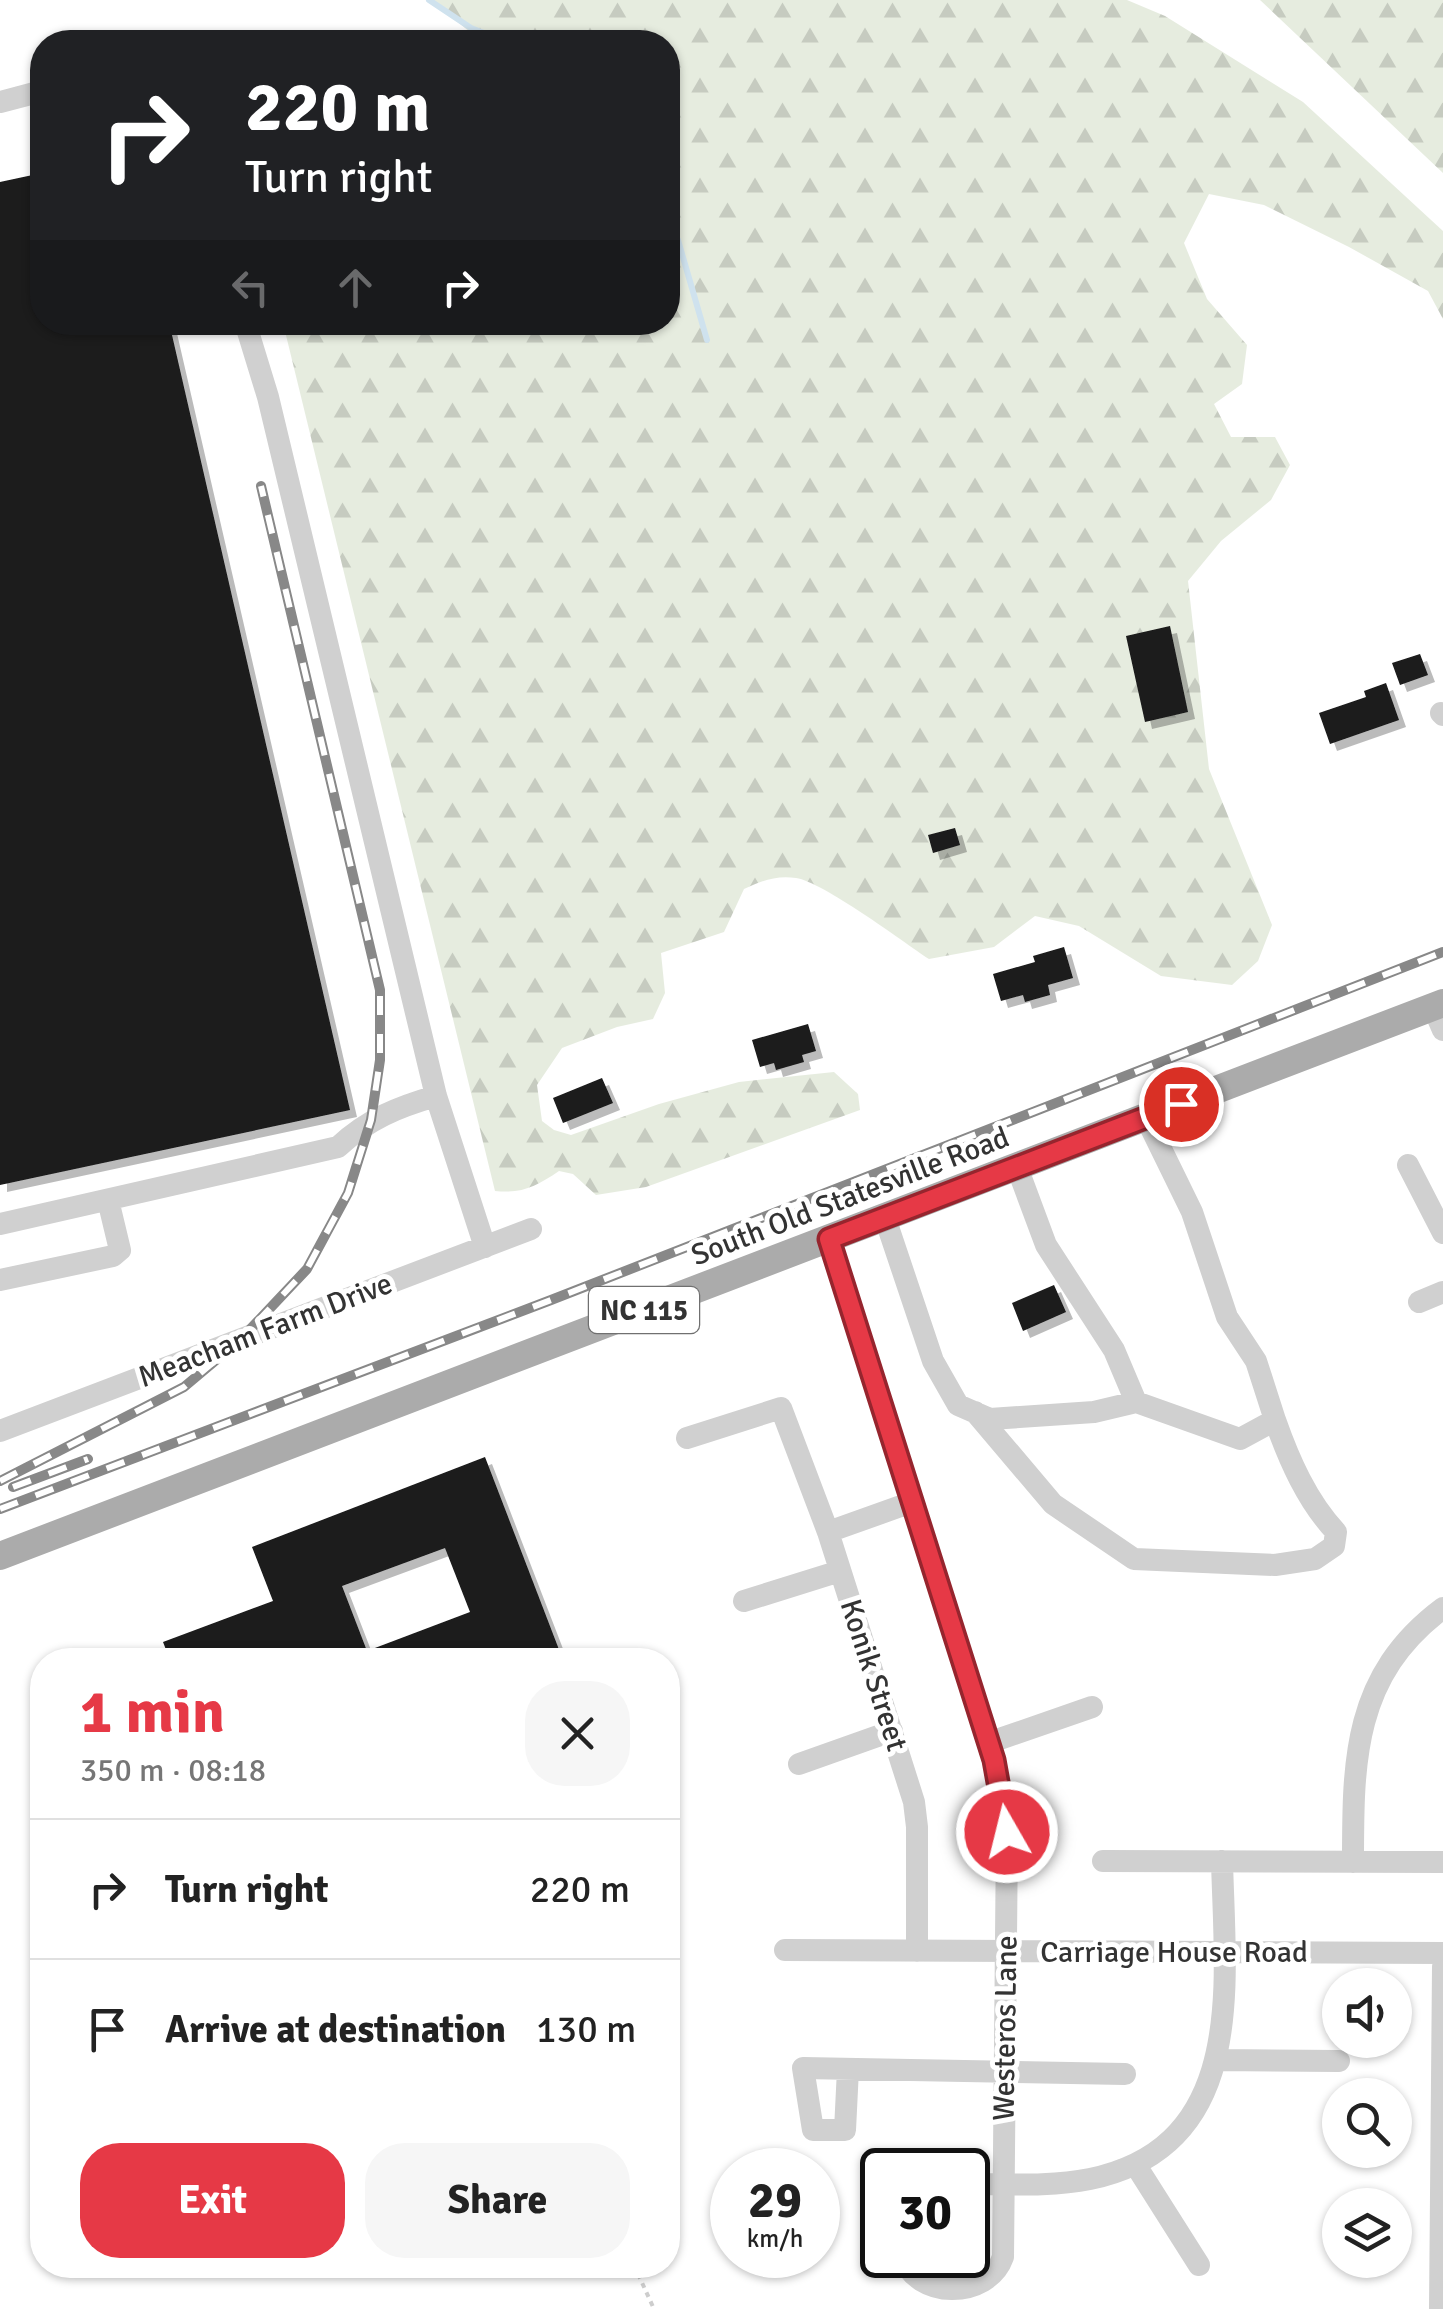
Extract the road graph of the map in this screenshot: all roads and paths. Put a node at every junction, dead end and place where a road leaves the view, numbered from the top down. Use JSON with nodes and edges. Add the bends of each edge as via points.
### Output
{"nodes":[{"id":1,"x":30,"y":94,"type":"edge"},
{"id":2,"x":0,"y":102,"type":"edge"},
{"id":3,"x":249,"y":335,"type":"edge"},
{"id":4,"x":1440,"y":1013,"type":"edge"},
{"id":5,"x":436,"y":1096,"type":"junction"},
{"id":6,"x":1146,"y":1118,"type":"junction"},
{"id":7,"x":1408,"y":1164,"type":"dead end"},
{"id":8,"x":1018,"y":1167,"type":"junction"},
{"id":9,"x":108,"y":1200,"type":"junction"},
{"id":10,"x":885,"y":1218,"type":"junction"},
{"id":11,"x":0,"y":1224,"type":"edge"},
{"id":12,"x":531,"y":1229,"type":"dead end"},
{"id":13,"x":1443,"y":1233,"type":"edge"},
{"id":14,"x":829,"y":1239,"type":"junction"},
{"id":15,"x":485,"y":1247,"type":"junction"},
{"id":16,"x":0,"y":1280,"type":"edge"},
{"id":17,"x":1443,"y":1292,"type":"edge"},
{"id":18,"x":1419,"y":1302,"type":"dead end"},
{"id":19,"x":1136,"y":1402,"type":"junction"},
{"id":20,"x":975,"y":1412,"type":"junction"},
{"id":21,"x":1275,"y":1420,"type":"junction"},
{"id":22,"x":0,"y":1431,"type":"edge"},
{"id":23,"x":688,"y":1438,"type":"dead end"},
{"id":24,"x":912,"y":1502,"type":"junction"},
{"id":25,"x":828,"y":1532,"type":"junction"},
{"id":26,"x":0,"y":1556,"type":"edge"},
{"id":27,"x":840,"y":1571,"type":"junction"},
{"id":28,"x":744,"y":1601,"type":"dead end"},
{"id":29,"x":1443,"y":1608,"type":"edge"},
{"id":30,"x":1092,"y":1708,"type":"dead end"},
{"id":31,"x":892,"y":1731,"type":"junction"},
{"id":32,"x":988,"y":1743,"type":"junction"},
{"id":33,"x":800,"y":1764,"type":"dead end"},
{"id":34,"x":1103,"y":1861,"type":"dead end"},
{"id":35,"x":1222,"y":1861,"type":"junction"},
{"id":36,"x":1352,"y":1862,"type":"junction"},
{"id":37,"x":1443,"y":1862,"type":"edge"},
{"id":38,"x":784,"y":1950,"type":"dead end"},
{"id":39,"x":917,"y":1951,"type":"junction"},
{"id":40,"x":1006,"y":1951,"type":"junction"},
{"id":41,"x":1223,"y":1952,"type":"junction"},
{"id":42,"x":1443,"y":1953,"type":"edge"},
{"id":43,"x":1443,"y":1966,"type":"edge"},
{"id":44,"x":1217,"y":2060,"type":"junction"},
{"id":45,"x":1339,"y":2061,"type":"dead end"},
{"id":46,"x":848,"y":2069,"type":"dead end"},
{"id":47,"x":1005,"y":2074,"type":"junction"},
{"id":48,"x":1125,"y":2074,"type":"dead end"},
{"id":49,"x":1135,"y":2164,"type":"junction"},
{"id":50,"x":990,"y":2184,"type":"edge"},
{"id":51,"x":1004,"y":2184,"type":"junction"},
{"id":52,"x":1442,"y":2251,"type":"edge"},
{"id":53,"x":1200,"y":2264,"type":"dead end"},
{"id":54,"x":990,"y":2277,"type":"edge"},
{"id":55,"x":640,"y":2278,"type":"edge"},
{"id":56,"x":920,"y":2278,"type":"edge"},
{"id":57,"x":989,"y":2278,"type":"edge"},
{"id":58,"x":654,"y":2309,"type":"edge"},
{"id":59,"x":1440,"y":2309,"type":"edge"}],
"edges":[{"from":1,"to":2,"type":"street"},
{"from":3,"to":5,"type":"street"},
{"from":4,"to":6,"type":"main road","name":"South Old Statesville Road","number":"NC 115"},
{"from":5,"to":9,"type":"street","via":[[371,1120],[338,1148]]},
{"from":5,"to":15,"type":"street"},
{"from":6,"to":8,"type":"main road","name":"South Old Statesville Road","number":"NC 115"},
{"from":6,"to":21,"type":"street","via":[[1192,1212],[1226,1317],[1256,1361]]},
{"from":7,"to":13,"type":"street"},
{"from":8,"to":10,"type":"main road","name":"South Old Statesville Road","number":"NC 115"},
{"from":8,"to":19,"type":"street","via":[[1046,1245],[1114,1350]]},
{"from":9,"to":11,"type":"street"},
{"from":9,"to":16,"type":"street","via":[[120,1250],[113,1256]]},
{"from":10,"to":14,"type":"main road","name":"South Old Statesville Road","number":"NC 115"},
{"from":10,"to":20,"type":"street","via":[[933,1361],[958,1405]]},
{"from":12,"to":15,"type":"street","name":"Meacham Farm Drive"},
{"from":14,"to":24,"type":"street","name":"Westeros Lane"},
{"from":14,"to":26,"type":"main road","name":"South Old Statesville Road","number":"NC 115"},
{"from":15,"to":22,"type":"street","name":"Meacham Farm Drive"},
{"from":17,"to":18,"type":"street"},
{"from":19,"to":20,"type":"street","via":[[1055,1416],[990,1419]]},
{"from":19,"to":21,"type":"street","via":[[1240,1439]]},
{"from":20,"to":21,"type":"street","via":[[1053,1504],[1134,1560],[1158,1562],[1275,1565],[1315,1559],[1334,1546],[1336,1532],[1318,1512]]},
{"from":23,"to":25,"type":"street","name":"Konik Street","via":[[781,1408]]},
{"from":24,"to":25,"type":"street"},
{"from":24,"to":32,"type":"street","name":"Westeros Lane"},
{"from":25,"to":27,"type":"street","name":"Konik Street"},
{"from":27,"to":28,"type":"street"},
{"from":27,"to":31,"type":"street","name":"Konik Street"},
{"from":29,"to":36,"type":"street","via":[[1390,1663],[1362,1720],[1354,1762]]},
{"from":30,"to":32,"type":"street"},
{"from":31,"to":33,"type":"street"},
{"from":31,"to":39,"type":"street","name":"Konik Street","via":[[917,1814]]},
{"from":32,"to":40,"type":"street","name":"Westeros Lane","via":[[1007,1832]]},
{"from":34,"to":35,"type":"street"},
{"from":35,"to":36,"type":"street"},
{"from":35,"to":41,"type":"street"},
{"from":36,"to":37,"type":"street"},
{"from":38,"to":39,"type":"street","name":"Carriage House Road"},
{"from":39,"to":40,"type":"street","name":"Carriage House Road"},
{"from":40,"to":41,"type":"street","name":"Carriage House Road"},
{"from":40,"to":47,"type":"street","name":"Westeros Lane"},
{"from":41,"to":42,"type":"street","name":"Carriage House Road"},
{"from":41,"to":44,"type":"street"},
{"from":43,"to":52,"type":"street"},
{"from":44,"to":45,"type":"street"},
{"from":44,"to":49,"type":"street","via":[[1182,2128]]},
{"from":46,"to":47,"type":"street"},
{"from":47,"to":48,"type":"street"},
{"from":47,"to":51,"type":"street","name":"Westeros Lane"},
{"from":49,"to":51,"type":"street","via":[[1072,2182]]},
{"from":49,"to":53,"type":"street"},
{"from":50,"to":51,"type":"street"},
{"from":51,"to":54,"type":"street","name":"Westeros Lane","via":[[1004,2256]]},
{"from":52,"to":59,"type":"street"},
{"from":55,"to":58,"type":"path"},
{"from":56,"to":57,"type":"street","name":"Westeros Lane","via":[[939,2288]]}]}
